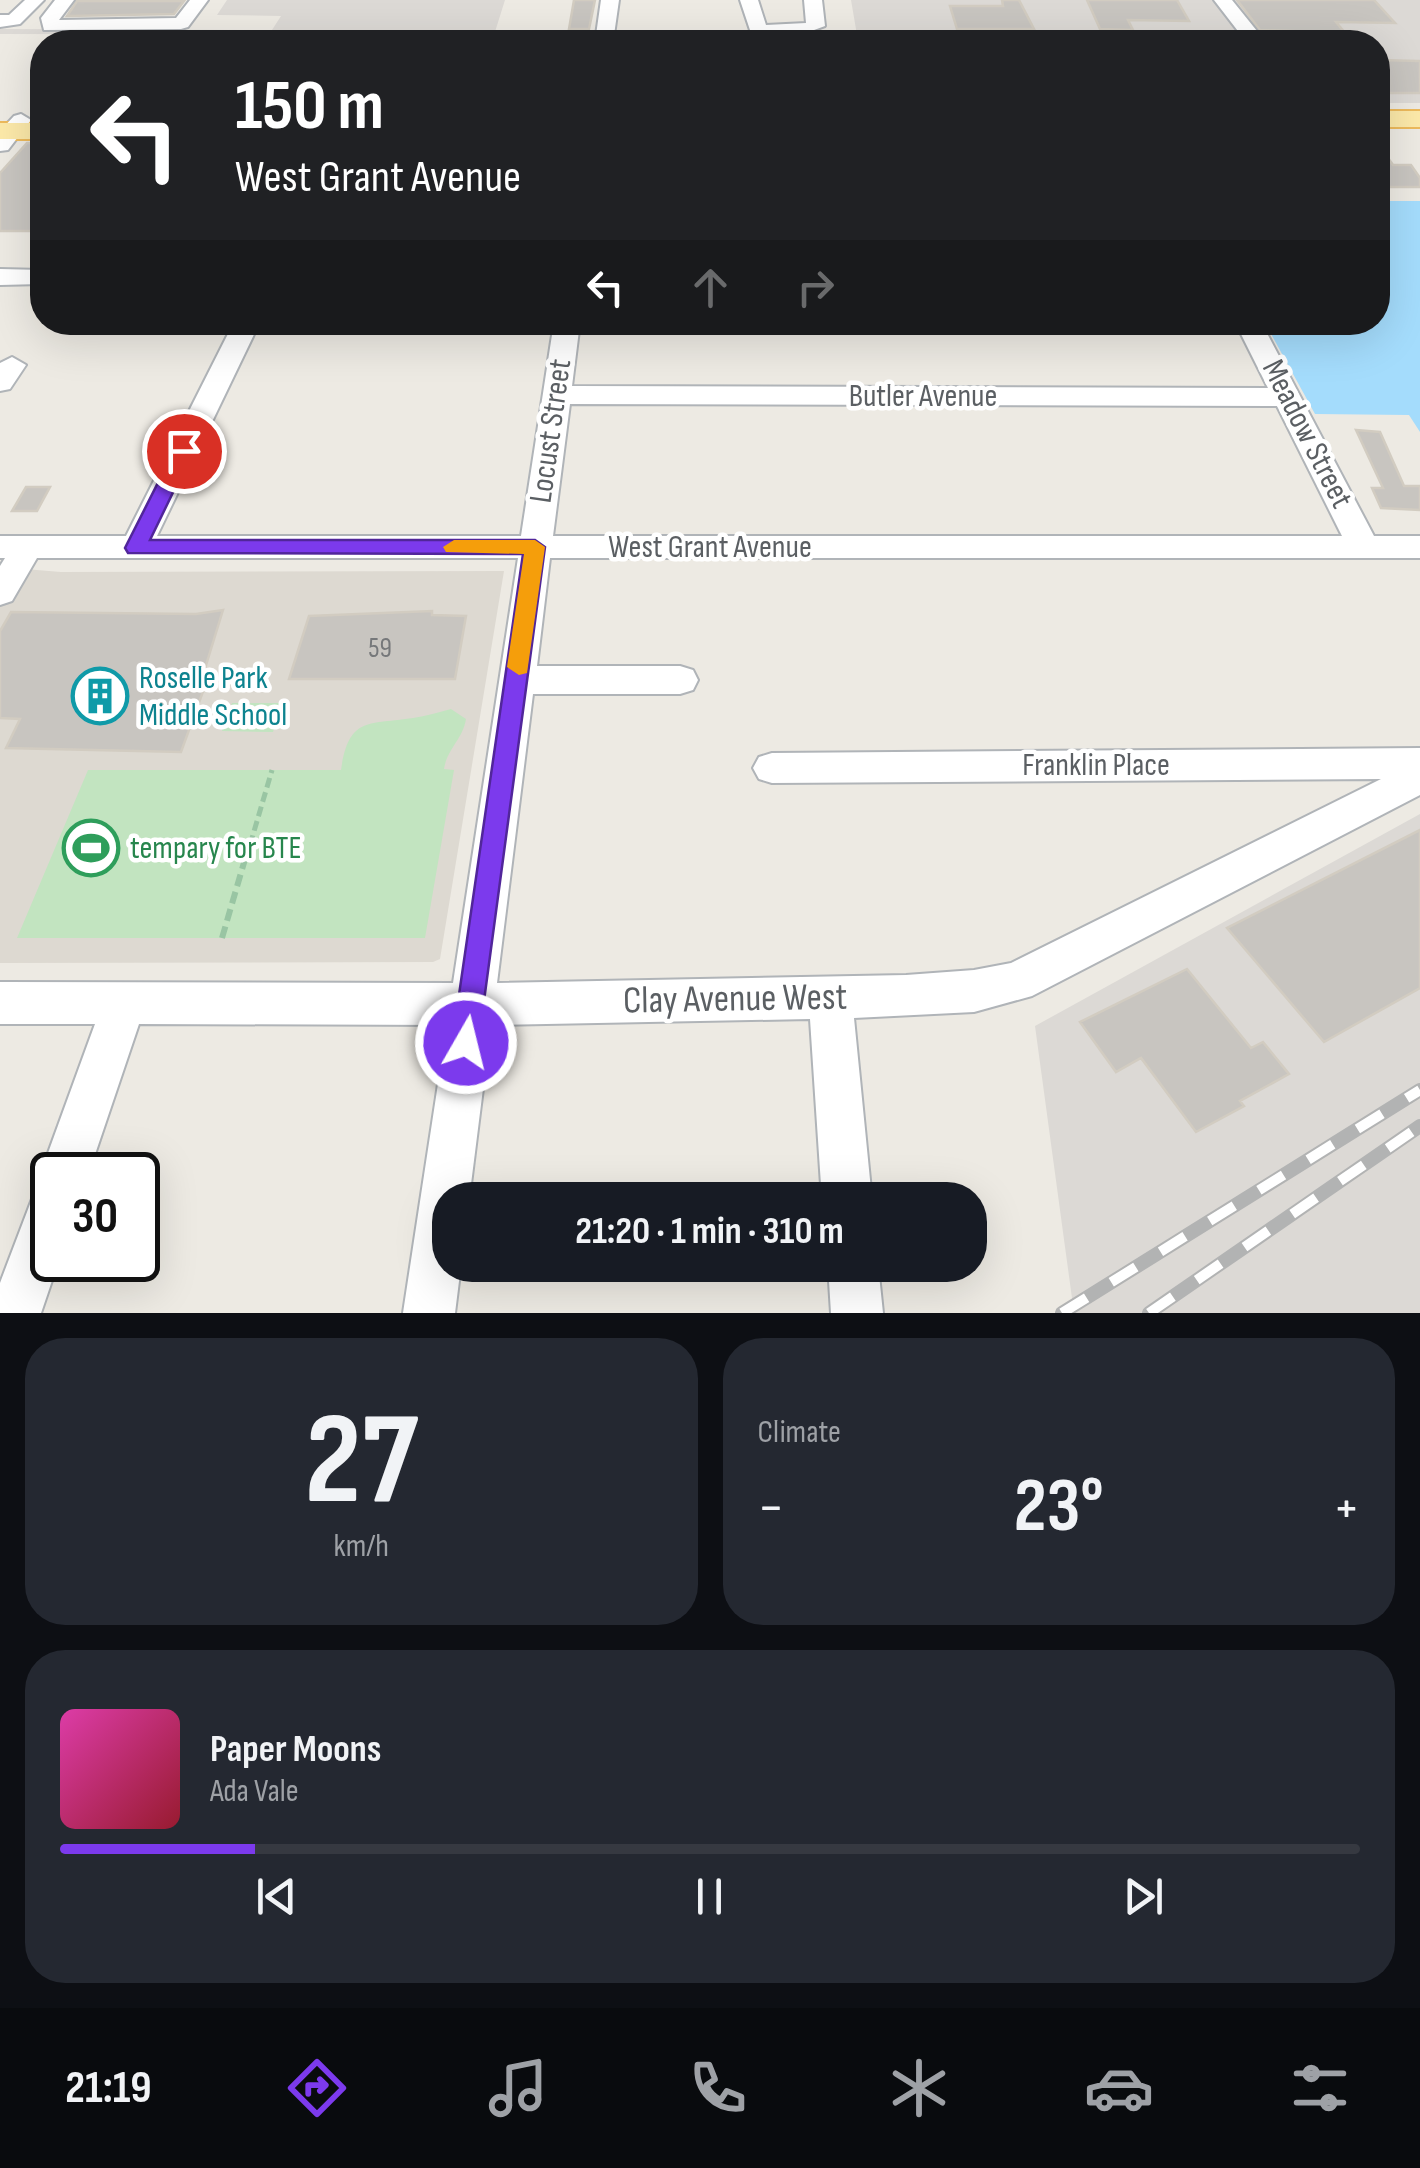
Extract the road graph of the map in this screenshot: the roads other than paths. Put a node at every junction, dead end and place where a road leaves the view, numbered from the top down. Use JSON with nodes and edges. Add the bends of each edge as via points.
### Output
{"nodes":[{"id":1,"x":35,"y":0,"type":"edge"},
{"id":2,"x":66,"y":0,"type":"edge"},
{"id":3,"x":199,"y":0,"type":"edge"},
{"id":4,"x":610,"y":0,"type":"edge"},
{"id":5,"x":749,"y":0,"type":"edge"},
{"id":6,"x":813,"y":0,"type":"edge"},
{"id":7,"x":1223,"y":0,"type":"edge"},
{"id":8,"x":0,"y":22,"type":"edge"},
{"id":9,"x":606,"y":30,"type":"edge"},
{"id":10,"x":765,"y":30,"type":"edge"},
{"id":11,"x":808,"y":30,"type":"edge"},
{"id":12,"x":1246,"y":30,"type":"edge"},
{"id":13,"x":1390,"y":119,"type":"edge"},
{"id":14,"x":1420,"y":119,"type":"edge"},
{"id":15,"x":1390,"y":130,"type":"edge"},
{"id":16,"x":1420,"y":130,"type":"edge"},
{"id":17,"x":0,"y":277,"type":"edge"},
{"id":18,"x":30,"y":277,"type":"edge"},
{"id":19,"x":241,"y":335,"type":"edge"},
{"id":20,"x":565,"y":335,"type":"edge"},
{"id":21,"x":1255,"y":335,"type":"edge"},
{"id":22,"x":557,"y":395,"type":"junction"},
{"id":23,"x":1290,"y":397,"type":"junction"},
{"id":24,"x":14,"y":547,"type":"edge"},
{"id":25,"x":535,"y":547,"type":"junction"},
{"id":26,"x":1364,"y":547,"type":"junction"},
{"id":27,"x":1420,"y":547,"type":"edge"},
{"id":28,"x":136,"y":548,"type":"junction"},
{"id":29,"x":0,"y":593,"type":"edge"},
{"id":30,"x":517,"y":680,"type":"junction"},
{"id":31,"x":680,"y":680,"type":"dead end"},
{"id":32,"x":1420,"y":763,"type":"edge"},
{"id":33,"x":772,"y":768,"type":"dead end"},
{"id":34,"x":1420,"y":777,"type":"edge"},
{"id":35,"x":830,"y":996,"type":"junction"},
{"id":36,"x":126,"y":1002,"type":"junction"},
{"id":37,"x":0,"y":1003,"type":"edge"},
{"id":38,"x":472,"y":1004,"type":"junction"},
{"id":39,"x":72,"y":1152,"type":"edge"},
{"id":40,"x":846,"y":1182,"type":"edge"},
{"id":41,"x":30,"y":1272,"type":"edge"},
{"id":42,"x":853,"y":1282,"type":"edge"},
{"id":43,"x":16,"y":1313,"type":"edge"},
{"id":44,"x":429,"y":1313,"type":"edge"},
{"id":45,"x":856,"y":1313,"type":"edge"}],
"edges":[{"from":1,"to":8,"type":"street","via":[[14,20]]},
{"from":2,"to":3,"type":"street","via":[[50,18],[52,26],[181,23]]},
{"from":4,"to":9,"type":"street"},
{"from":5,"to":10,"type":"street","via":[[758,29]]},
{"from":6,"to":11,"type":"street","via":[[816,26]]},
{"from":7,"to":12,"type":"street"},
{"from":13,"to":14,"type":"main road"},
{"from":15,"to":16,"type":"main road"},
{"from":17,"to":18,"type":"street"},
{"from":19,"to":28,"type":"street"},
{"from":20,"to":22,"type":"street","name":"Locust Street"},
{"from":21,"to":23,"type":"street","name":"Meadow Street"},
{"from":22,"to":23,"type":"street","name":"Butler Avenue"},
{"from":22,"to":25,"type":"street","name":"Locust Street"},
{"from":23,"to":26,"type":"street","name":"Meadow Street"},
{"from":24,"to":28,"type":"street","name":"West Grant Avenue"},
{"from":24,"to":29,"type":"street"},
{"from":25,"to":26,"type":"street","name":"West Grant Avenue"},
{"from":25,"to":28,"type":"street","name":"West Grant Avenue"},
{"from":25,"to":30,"type":"street","name":"Locust Street"},
{"from":26,"to":27,"type":"street","name":"West Grant Avenue"},
{"from":30,"to":31,"type":"street"},
{"from":30,"to":38,"type":"street","name":"Locust Street"},
{"from":32,"to":33,"type":"street","name":"Franklin Place"},
{"from":34,"to":35,"type":"street","name":"Clay Avenue West","via":[[1017,982],[974,991]]},
{"from":35,"to":38,"type":"street","name":"Clay Avenue West"},
{"from":35,"to":40,"type":"street"},
{"from":36,"to":37,"type":"street","name":"Clay Avenue West"},
{"from":36,"to":38,"type":"street","name":"Clay Avenue West"},
{"from":36,"to":39,"type":"street"},
{"from":38,"to":44,"type":"street","name":"Locust Street"},
{"from":41,"to":43,"type":"street"},
{"from":42,"to":45,"type":"street"}]}
